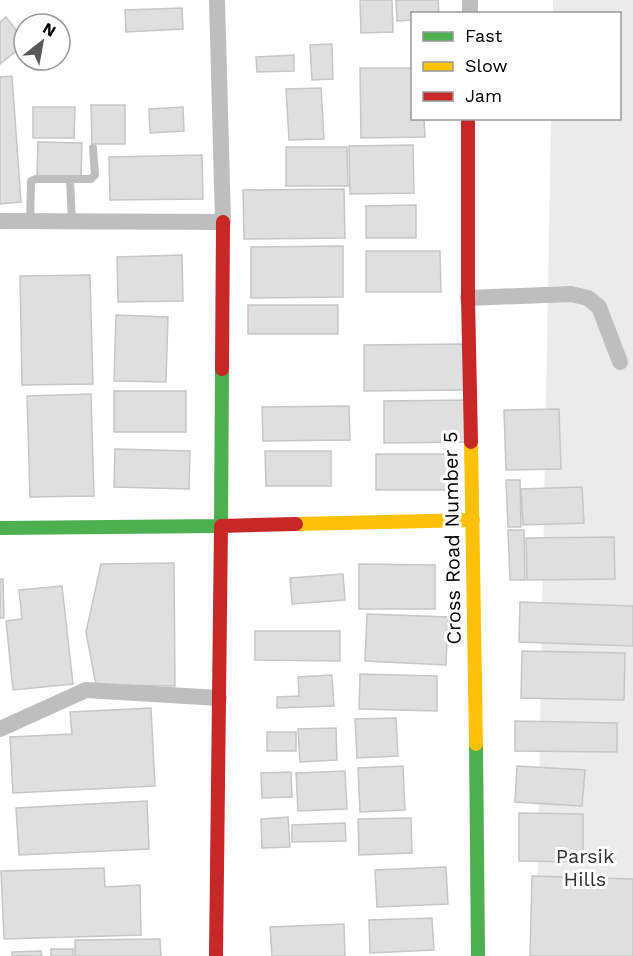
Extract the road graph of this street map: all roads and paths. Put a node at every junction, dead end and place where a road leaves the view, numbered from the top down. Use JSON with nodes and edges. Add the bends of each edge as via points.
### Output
{"nodes":[{"id":1,"x":217,"y":0,"type":"edge"},
{"id":2,"x":468,"y":120,"type":"edge"},
{"id":3,"x":93,"y":148,"type":"dead end"},
{"id":4,"x":70,"y":180,"type":"junction"},
{"id":5,"x":0,"y":221,"type":"edge"},
{"id":6,"x":30,"y":221,"type":"junction"},
{"id":7,"x":72,"y":222,"type":"junction"},
{"id":8,"x":223,"y":222,"type":"junction"},
{"id":9,"x":468,"y":298,"type":"junction"},
{"id":10,"x":620,"y":362,"type":"dead end"},
{"id":11,"x":473,"y":520,"type":"junction"},
{"id":12,"x":221,"y":526,"type":"junction"},
{"id":13,"x":0,"y":528,"type":"edge"},
{"id":14,"x":219,"y":698,"type":"junction"},
{"id":15,"x":0,"y":729,"type":"edge"},
{"id":16,"x":216,"y":956,"type":"edge"},
{"id":17,"x":478,"y":956,"type":"edge"}],
"edges":[{"from":1,"to":8,"type":"street"},
{"from":2,"to":9,"type":"street","name":"Cross Road Number 5"},
{"from":3,"to":4,"type":"lane","via":[[94,178]]},
{"from":4,"to":6,"type":"lane","via":[[32,181]]},
{"from":4,"to":7,"type":"lane"},
{"from":5,"to":6,"type":"street"},
{"from":6,"to":7,"type":"street"},
{"from":7,"to":8,"type":"street"},
{"from":8,"to":12,"type":"street"},
{"from":9,"to":10,"type":"street","via":[[571,294],[588,298],[599,307]]},
{"from":9,"to":11,"type":"street","name":"Cross Road Number 5"},
{"from":11,"to":12,"type":"street"},
{"from":11,"to":17,"type":"street","name":"Cross Road Number 5"},
{"from":12,"to":13,"type":"street"},
{"from":12,"to":14,"type":"street"},
{"from":14,"to":15,"type":"street","via":[[86,690]]},
{"from":14,"to":16,"type":"street"}]}
